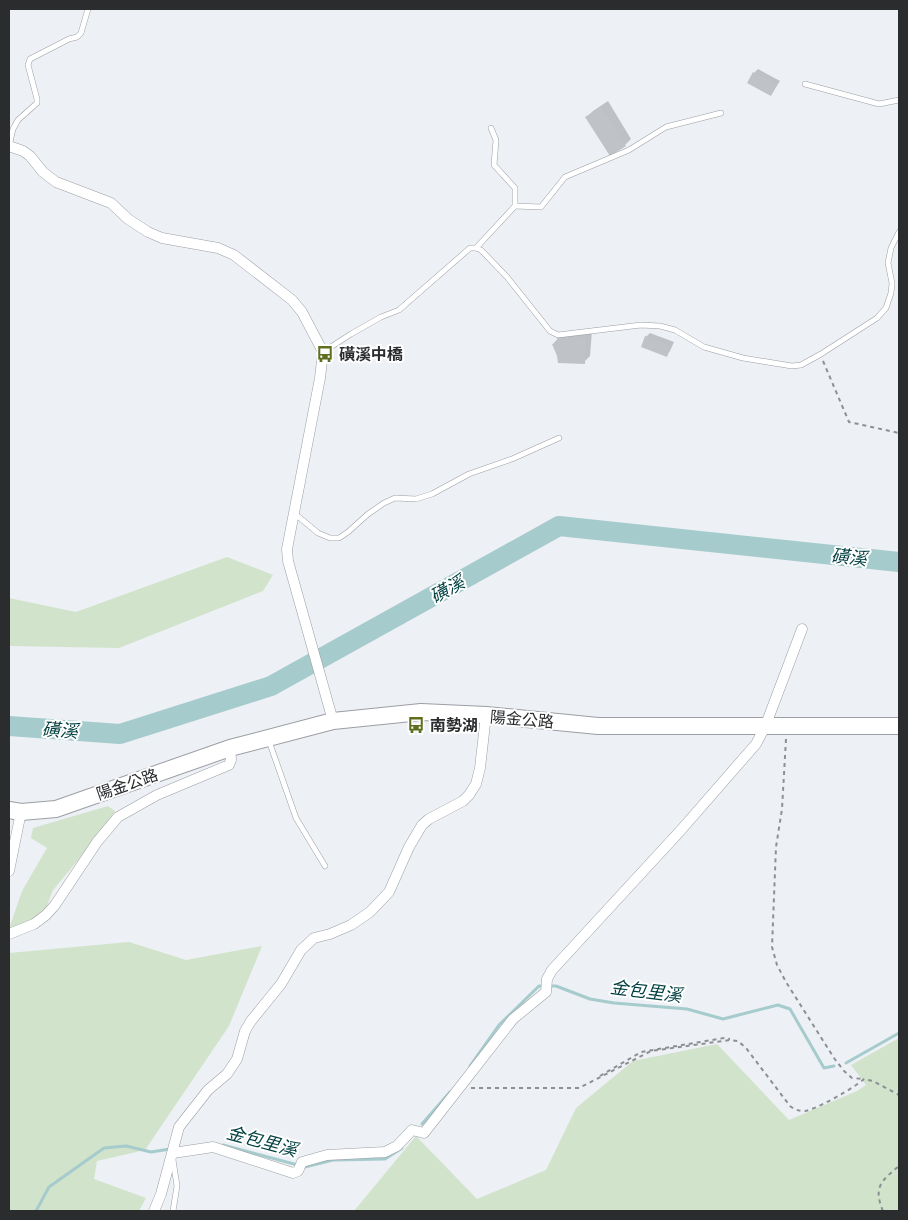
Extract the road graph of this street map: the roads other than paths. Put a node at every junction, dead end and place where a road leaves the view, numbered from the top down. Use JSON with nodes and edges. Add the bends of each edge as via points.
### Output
{"nodes":[{"id":1,"x":88,"y":9,"type":"edge"},
{"id":2,"x":805,"y":84,"type":"dead end"},
{"id":3,"x":899,"y":100,"type":"edge"},
{"id":4,"x":721,"y":113,"type":"dead end"},
{"id":5,"x":491,"y":128,"type":"dead end"},
{"id":6,"x":9,"y":146,"type":"edge"},
{"id":7,"x":515,"y":206,"type":"junction"},
{"id":8,"x":899,"y":232,"type":"edge"},
{"id":9,"x":476,"y":248,"type":"junction"},
{"id":10,"x":323,"y":352,"type":"junction"},
{"id":11,"x":560,"y":438,"type":"dead end"},
{"id":12,"x":294,"y":512,"type":"junction"},
{"id":13,"x":802,"y":629,"type":"dead end"},
{"id":14,"x":486,"y":715,"type":"junction"},
{"id":15,"x":334,"y":721,"type":"junction"},
{"id":16,"x":765,"y":727,"type":"junction"},
{"id":17,"x":899,"y":727,"type":"edge"},
{"id":18,"x":268,"y":738,"type":"junction"},
{"id":19,"x":230,"y":748,"type":"junction"},
{"id":20,"x":15,"y":811,"type":"edge"},
{"id":21,"x":325,"y":866,"type":"dead end"},
{"id":22,"x":9,"y":871,"type":"edge"},
{"id":23,"x":9,"y":934,"type":"edge"},
{"id":24,"x":173,"y":1153,"type":"junction"},
{"id":25,"x":154,"y":1211,"type":"edge"},
{"id":26,"x":173,"y":1211,"type":"edge"}],
"edges":[{"from":1,"to":6,"type":"lane","via":[[77,37],[30,59],[28,65],[37,99],[18,120]]},
{"from":2,"to":3,"type":"lane","via":[[879,104]]},
{"from":4,"to":7,"type":"lane","via":[[666,126],[629,150],[566,178],[541,208]]},
{"from":5,"to":7,"type":"lane","via":[[496,140],[494,165],[515,188]]},
{"from":6,"to":10,"type":"street","via":[[30,156],[56,182],[111,203],[148,232],[162,238],[218,248],[234,255],[292,300]]},
{"from":7,"to":9,"type":"lane"},
{"from":8,"to":9,"type":"lane","via":[[888,263],[892,283],[886,308],[877,318],[820,354],[801,365],[792,366],[743,358],[704,347],[675,330],[660,326],[641,324],[558,335],[550,331],[507,277]]},
{"from":9,"to":10,"type":"lane","via":[[470,248],[399,310]]},
{"from":10,"to":12,"type":"street"},
{"from":11,"to":12,"type":"lane","via":[[512,460],[468,474],[432,494],[416,499],[395,498],[368,514],[339,538],[318,533]]},
{"from":12,"to":15,"type":"street","via":[[288,561]]},
{"from":13,"to":16,"type":"street"},
{"from":14,"to":15,"type":"main road","name":"陽金公路","via":[[421,712]]},
{"from":14,"to":16,"type":"main road","name":"陽金公路","via":[[598,726]]},
{"from":14,"to":24,"type":"street","via":[[480,768],[469,795],[463,802],[422,825],[389,892],[370,912],[352,925],[314,938],[301,950],[245,1031],[237,1059],[179,1128]]},
{"from":15,"to":18,"type":"main road","name":"陽金公路"},
{"from":16,"to":17,"type":"main road","name":"陽金公路"},
{"from":16,"to":24,"type":"street","via":[[756,744],[552,970],[546,992],[512,1019],[424,1133],[412,1130],[397,1146],[385,1152],[327,1156],[300,1166],[294,1173],[213,1148]]},
{"from":18,"to":19,"type":"main road","name":"陽金公路"},
{"from":18,"to":21,"type":"lane","via":[[296,818]]},
{"from":19,"to":20,"type":"main road","name":"陽金公路","via":[[56,809]]},
{"from":19,"to":23,"type":"street","via":[[229,765],[157,795],[118,818],[97,842],[46,916]]},
{"from":20,"to":22,"type":"street"},
{"from":24,"to":25,"type":"street"},
{"from":24,"to":26,"type":"lane","via":[[177,1186]]}]}
